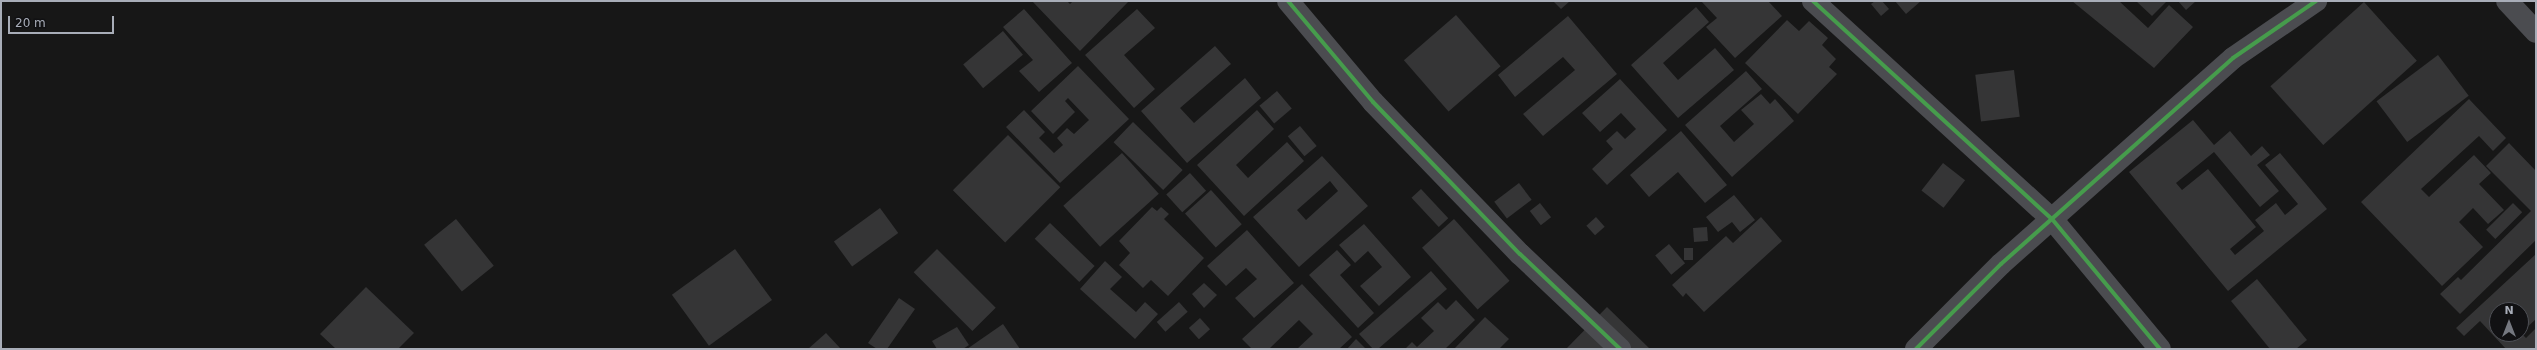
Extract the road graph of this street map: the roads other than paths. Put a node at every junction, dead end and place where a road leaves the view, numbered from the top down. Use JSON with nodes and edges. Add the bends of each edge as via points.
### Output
{"nodes":[{"id":1,"x":1288,"y":1,"type":"edge"},
{"id":2,"x":1814,"y":1,"type":"edge"},
{"id":3,"x":2316,"y":1,"type":"edge"},
{"id":4,"x":2507,"y":1,"type":"edge"},
{"id":5,"x":2536,"y":32,"type":"edge"},
{"id":6,"x":2052,"y":219,"type":"junction"},
{"id":7,"x":1620,"y":349,"type":"edge"},
{"id":8,"x":1916,"y":349,"type":"edge"},
{"id":9,"x":2160,"y":349,"type":"edge"}],
"edges":[{"from":1,"to":7,"type":"street","via":[[1373,102],[1520,254]]},
{"from":2,"to":6,"type":"street"},
{"from":3,"to":6,"type":"street","via":[[2233,58]]},
{"from":4,"to":5,"type":"street"},
{"from":6,"to":8,"type":"street","via":[[2002,264]]},
{"from":6,"to":9,"type":"street"}]}
